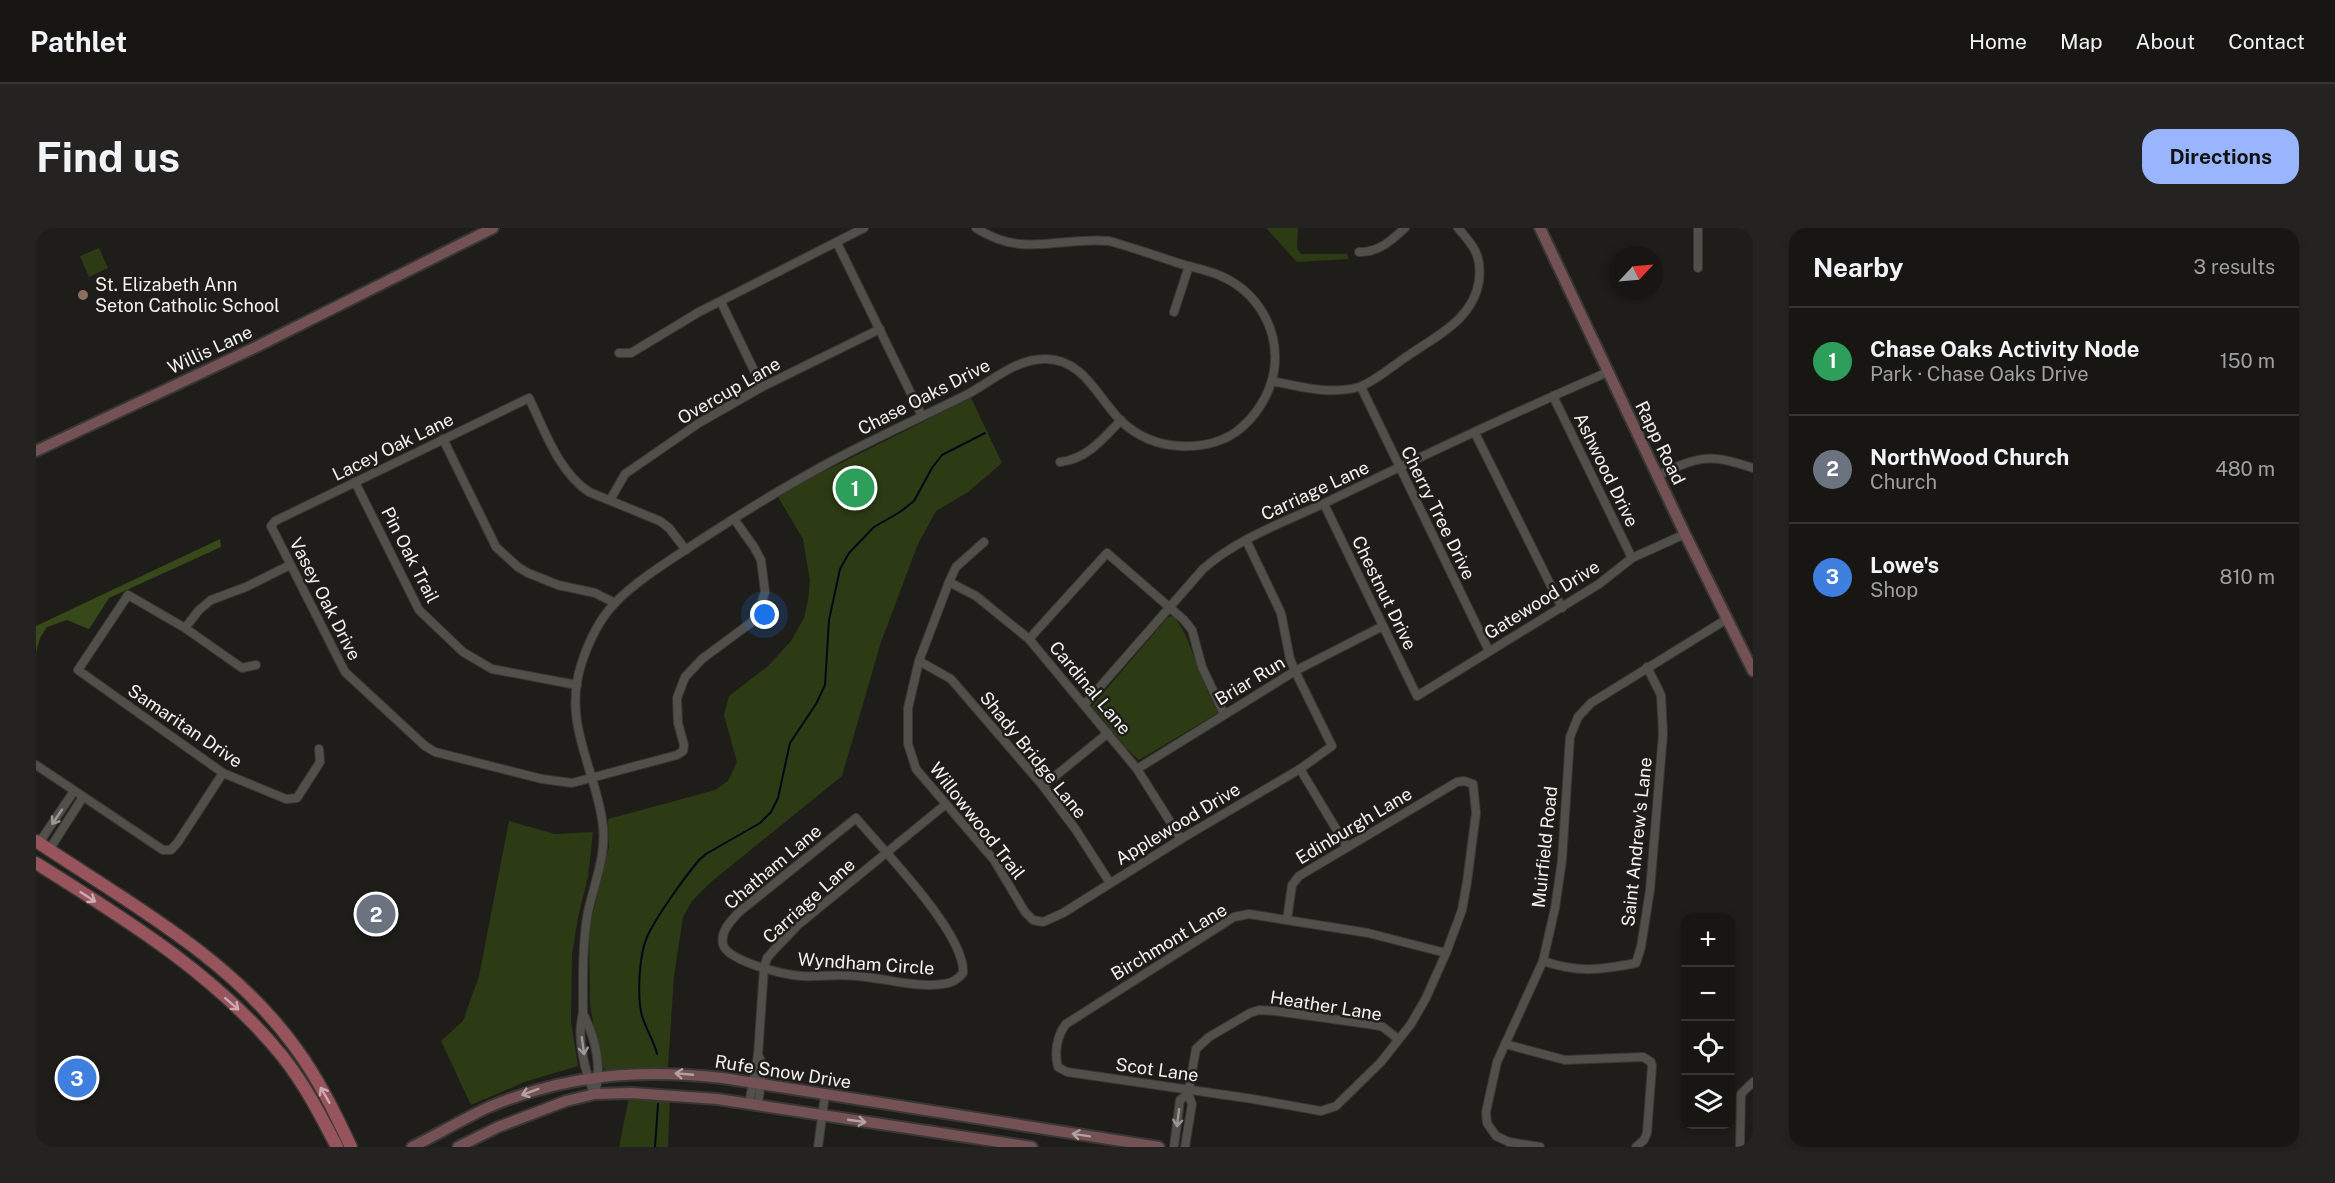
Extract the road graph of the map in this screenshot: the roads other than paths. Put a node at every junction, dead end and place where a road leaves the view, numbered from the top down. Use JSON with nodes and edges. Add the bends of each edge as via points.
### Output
{"nodes":[{"id":1,"x":493,"y":228,"type":"edge"},
{"id":2,"x":864,"y":228,"type":"edge"},
{"id":3,"x":976,"y":228,"type":"edge"},
{"id":4,"x":1405,"y":228,"type":"edge"},
{"id":5,"x":1458,"y":228,"type":"edge"},
{"id":6,"x":1698,"y":228,"type":"edge"},
{"id":7,"x":1543,"y":229,"type":"edge"},
{"id":8,"x":837,"y":243,"type":"junction"},
{"id":9,"x":1359,"y":252,"type":"dead end"},
{"id":10,"x":1189,"y":266,"type":"junction"},
{"id":11,"x":1698,"y":268,"type":"dead end"},
{"id":12,"x":721,"y":302,"type":"junction"},
{"id":13,"x":1174,"y":312,"type":"dead end"},
{"id":14,"x":880,"y":329,"type":"junction"},
{"id":15,"x":619,"y":353,"type":"dead end"},
{"id":16,"x":1608,"y":372,"type":"junction"},
{"id":17,"x":1272,"y":381,"type":"junction"},
{"id":18,"x":762,"y":387,"type":"junction"},
{"id":19,"x":1361,"y":387,"type":"junction"},
{"id":20,"x":1553,"y":396,"type":"junction"},
{"id":21,"x":922,"y":416,"type":"junction"},
{"id":22,"x":1121,"y":420,"type":"junction"},
{"id":23,"x":1475,"y":432,"type":"junction"},
{"id":24,"x":443,"y":439,"type":"junction"},
{"id":25,"x":36,"y":451,"type":"edge"},
{"id":26,"x":1060,"y":462,"type":"dead end"},
{"id":27,"x":1398,"y":468,"type":"junction"},
{"id":28,"x":1753,"y":468,"type":"edge"},
{"id":29,"x":1658,"y":476,"type":"junction"},
{"id":30,"x":355,"y":482,"type":"junction"},
{"id":31,"x":610,"y":500,"type":"junction"},
{"id":32,"x":1324,"y":504,"type":"junction"},
{"id":33,"x":734,"y":519,"type":"junction"},
{"id":34,"x":272,"y":524,"type":"joint"},
{"id":35,"x":1685,"y":534,"type":"junction"},
{"id":36,"x":1246,"y":540,"type":"junction"},
{"id":37,"x":984,"y":542,"type":"dead end"},
{"id":38,"x":686,"y":550,"type":"junction"},
{"id":39,"x":1632,"y":558,"type":"junction"},
{"id":40,"x":290,"y":565,"type":"junction"},
{"id":41,"x":948,"y":582,"type":"junction"},
{"id":42,"x":615,"y":603,"type":"junction"},
{"id":43,"x":1169,"y":608,"type":"junction"},
{"id":44,"x":1562,"y":608,"type":"junction"},
{"id":45,"x":1727,"y":619,"type":"junction"},
{"id":46,"x":1383,"y":626,"type":"junction"},
{"id":47,"x":185,"y":628,"type":"junction"},
{"id":48,"x":1029,"y":639,"type":"junction"},
{"id":49,"x":1489,"y":651,"type":"junction"},
{"id":50,"x":919,"y":661,"type":"junction"},
{"id":51,"x":256,"y":665,"type":"dead end"},
{"id":52,"x":1647,"y":667,"type":"junction"},
{"id":53,"x":1296,"y":671,"type":"junction"},
{"id":54,"x":1753,"y":671,"type":"edge"},
{"id":55,"x":577,"y":685,"type":"junction"},
{"id":56,"x":1417,"y":696,"type":"joint"},
{"id":57,"x":1085,"y":705,"type":"junction"},
{"id":58,"x":1224,"y":714,"type":"junction"},
{"id":59,"x":1108,"y":734,"type":"junction"},
{"id":60,"x":319,"y":749,"type":"dead end"},
{"id":61,"x":36,"y":765,"type":"edge"},
{"id":62,"x":1137,"y":769,"type":"junction"},
{"id":63,"x":1300,"y":769,"type":"junction"},
{"id":64,"x":223,"y":773,"type":"junction"},
{"id":65,"x":591,"y":778,"type":"junction"},
{"id":66,"x":1464,"y":780,"type":"joint"},
{"id":67,"x":1043,"y":786,"type":"junction"},
{"id":68,"x":74,"y":790,"type":"junction"},
{"id":69,"x":83,"y":797,"type":"junction"},
{"id":70,"x":946,"y":804,"type":"junction"},
{"id":71,"x":1181,"y":839,"type":"junction"},
{"id":72,"x":42,"y":844,"type":"edge"},
{"id":73,"x":1347,"y":847,"type":"junction"},
{"id":74,"x":886,"y":854,"type":"junction"},
{"id":75,"x":36,"y":863,"type":"edge"},
{"id":76,"x":1110,"y":883,"type":"junction"},
{"id":77,"x":1287,"y":920,"type":"junction"},
{"id":78,"x":1037,"y":921,"type":"joint"},
{"id":79,"x":199,"y":952,"type":"junction"},
{"id":80,"x":1446,"y":953,"type":"junction"},
{"id":81,"x":1543,"y":961,"type":"junction"},
{"id":82,"x":188,"y":966,"type":"junction"},
{"id":83,"x":765,"y":968,"type":"junction"},
{"id":84,"x":584,"y":1014,"type":"junction"},
{"id":85,"x":1398,"y":1039,"type":"junction"},
{"id":86,"x":1505,"y":1044,"type":"junction"},
{"id":87,"x":1058,"y":1067,"type":"joint"},
{"id":88,"x":600,"y":1076,"type":"junction"},
{"id":89,"x":587,"y":1078,"type":"junction"},
{"id":90,"x":1753,"y":1082,"type":"edge"},
{"id":91,"x":757,"y":1084,"type":"junction"},
{"id":92,"x":1188,"y":1092,"type":"junction"},
{"id":93,"x":595,"y":1094,"type":"junction"},
{"id":94,"x":825,"y":1095,"type":"junction"},
{"id":95,"x":753,"y":1104,"type":"junction"},
{"id":96,"x":944,"y":1114,"type":"junction"},
{"id":97,"x":824,"y":1116,"type":"junction"},
{"id":98,"x":941,"y":1133,"type":"junction"},
{"id":99,"x":1524,"y":1146,"type":"edge"},
{"id":100,"x":337,"y":1147,"type":"edge"},
{"id":101,"x":351,"y":1147,"type":"edge"},
{"id":102,"x":412,"y":1147,"type":"edge"},
{"id":103,"x":458,"y":1147,"type":"edge"},
{"id":104,"x":818,"y":1147,"type":"edge"},
{"id":105,"x":1032,"y":1147,"type":"edge"},
{"id":106,"x":1159,"y":1147,"type":"edge"},
{"id":107,"x":1174,"y":1147,"type":"edge"},
{"id":108,"x":1185,"y":1147,"type":"edge"},
{"id":109,"x":1535,"y":1147,"type":"edge"},
{"id":110,"x":1540,"y":1147,"type":"edge"},
{"id":111,"x":1636,"y":1147,"type":"edge"},
{"id":112,"x":1740,"y":1147,"type":"edge"}],
"edges":[{"from":1,"to":25,"type":"main road","name":"Willis Lane","via":[[252,349]]},
{"from":2,"to":8,"type":"street"},
{"from":3,"to":10,"type":"street","name":"Chase Oaks Drive","via":[[984,234],[1035,246],[1109,241]]},
{"from":4,"to":9,"type":"street","via":[[1379,248]]},
{"from":5,"to":19,"type":"street","via":[[1479,258],[1477,293],[1462,317],[1450,327]]},
{"from":6,"to":11,"type":"street"},
{"from":7,"to":16,"type":"main road","name":"Rapp Road"},
{"from":8,"to":12,"type":"street"},
{"from":8,"to":14,"type":"street"},
{"from":10,"to":13,"type":"street"},
{"from":10,"to":17,"type":"street","name":"Chase Oaks Drive","via":[[1222,276],[1258,305],[1275,340]]},
{"from":12,"to":15,"type":"street","via":[[631,353]]},
{"from":12,"to":18,"type":"street"},
{"from":14,"to":18,"type":"street","name":"Overcup Lane"},
{"from":14,"to":21,"type":"street"},
{"from":16,"to":20,"type":"street","name":"Carriage Lane"},
{"from":16,"to":29,"type":"main road","name":"Rapp Road"},
{"from":17,"to":19,"type":"street","via":[[1312,390]]},
{"from":17,"to":22,"type":"street","name":"Chase Oaks Drive","via":[[1248,422],[1219,441],[1197,447],[1169,446],[1151,440]]},
{"from":18,"to":31,"type":"street","name":"Overcup Lane","via":[[634,467],[619,482]]},
{"from":19,"to":27,"type":"street","name":"Cherry Tree Drive"},
{"from":20,"to":23,"type":"street","name":"Carriage Lane"},
{"from":20,"to":39,"type":"street","name":"Ashwood Drive"},
{"from":21,"to":22,"type":"street","name":"Chase Oaks Drive","via":[[1017,365],[1047,359],[1065,363],[1084,374]]},
{"from":21,"to":33,"type":"street","name":"Chase Oaks Drive","via":[[834,460]]},
{"from":22,"to":26,"type":"street","via":[[1096,446],[1074,461]]},
{"from":23,"to":27,"type":"street","name":"Carriage Lane"},
{"from":23,"to":44,"type":"street"},
{"from":24,"to":30,"type":"street","name":"Lacey Oak Lane"},
{"from":24,"to":31,"type":"street","name":"Lacey Oak Lane","via":[[529,398],[571,476],[590,492]]},
{"from":24,"to":42,"type":"street","via":[[496,547],[528,573]]},
{"from":27,"to":32,"type":"street","name":"Carriage Lane"},
{"from":27,"to":49,"type":"street","name":"Cherry Tree Drive"},
{"from":28,"to":29,"type":"street","via":[[1720,458],[1696,459]]},
{"from":29,"to":35,"type":"main road","name":"Rapp Road"},
{"from":30,"to":34,"type":"street","name":"Lacey Oak Lane"},
{"from":30,"to":55,"type":"street","name":"Pin Oak Trail","via":[[419,610],[463,652],[492,669]]},
{"from":31,"to":38,"type":"street","via":[[660,521]]},
{"from":32,"to":36,"type":"street","name":"Carriage Lane"},
{"from":32,"to":46,"type":"street","name":"Chestnut Drive"},
{"from":33,"to":38,"type":"street","name":"Chase Oaks Drive"},
{"from":33,"to":65,"type":"street","name":"Vasey Oak Drive","via":[[761,560],[765,592],[752,622],[702,659],[685,677],[677,698],[683,751]]},
{"from":34,"to":40,"type":"street","name":"Vasey Oak Drive"},
{"from":35,"to":39,"type":"street","name":"Gatewood Drive"},
{"from":35,"to":45,"type":"main road","name":"Rapp Road"},
{"from":36,"to":43,"type":"street","name":"Carriage Lane","via":[[1218,555]]},
{"from":36,"to":53,"type":"street","via":[[1281,613]]},
{"from":37,"to":41,"type":"street","name":"Willowwood Trail","via":[[956,567]]},
{"from":38,"to":42,"type":"street","name":"Chase Oaks Drive"},
{"from":39,"to":44,"type":"street","name":"Gatewood Drive"},
{"from":40,"to":47,"type":"street","via":[[211,600]]},
{"from":40,"to":65,"type":"street","name":"Vasey Oak Drive","via":[[345,672],[425,746],[446,756],[542,779],[572,783]]},
{"from":41,"to":48,"type":"street","name":"Cardinal Lane","via":[[976,596]]},
{"from":41,"to":50,"type":"street","name":"Willowwood Trail"},
{"from":42,"to":55,"type":"street","name":"Chase Oaks Drive","via":[[591,641]]},
{"from":43,"to":48,"type":"street","via":[[1107,553]]},
{"from":43,"to":57,"type":"street","name":"Carriage Lane"},
{"from":43,"to":58,"type":"street","via":[[1192,630],[1202,667]]},
{"from":44,"to":49,"type":"street","name":"Gatewood Drive"},
{"from":45,"to":52,"type":"street","name":"Muirfield Road"},
{"from":45,"to":54,"type":"main road","name":"Rapp Road"},
{"from":46,"to":53,"type":"street","name":"Briar Run"},
{"from":46,"to":56,"type":"street","name":"Chestnut Drive"},
{"from":47,"to":51,"type":"street","via":[[242,668]]},
{"from":47,"to":64,"type":"street","name":"Samaritan Drive","via":[[128,595],[78,670]]},
{"from":48,"to":57,"type":"street","name":"Cardinal Lane"},
{"from":49,"to":56,"type":"street","name":"Gatewood Drive"},
{"from":50,"to":67,"type":"street","name":"Shady Bridge Lane","via":[[951,679]]},
{"from":50,"to":70,"type":"street","name":"Willowwood Trail","via":[[908,708],[912,760]]},
{"from":52,"to":81,"type":"street","name":"Muirfield Road","via":[[1591,703],[1578,717],[1570,737],[1562,860]]},
{"from":52,"to":81,"type":"street","name":"Saint Andrew's Lane","via":[[1661,695],[1663,734],[1650,890],[1636,963],[1588,971]]},
{"from":53,"to":58,"type":"street","name":"Briar Run"},
{"from":53,"to":63,"type":"street","name":"Applewood Drive","via":[[1332,746]]},
{"from":55,"to":65,"type":"street","name":"Chase Oaks Drive","via":[[579,739]]},
{"from":57,"to":59,"type":"street","name":"Cardinal Lane"},
{"from":58,"to":62,"type":"street","name":"Briar Run"},
{"from":59,"to":62,"type":"street","name":"Cardinal Lane"},
{"from":59,"to":67,"type":"street"},
{"from":60,"to":64,"type":"street","name":"Samaritan Drive","via":[[320,762],[297,798],[286,799]]},
{"from":61,"to":68,"type":"street"},
{"from":62,"to":71,"type":"street","name":"Cardinal Lane"},
{"from":63,"to":71,"type":"street","name":"Applewood Drive"},
{"from":63,"to":73,"type":"street"},
{"from":64,"to":69,"type":"street","via":[[171,850],[163,850]]},
{"from":65,"to":84,"type":"street","name":"Chase Oaks Drive","via":[[602,817],[604,851],[586,927]]},
{"from":66,"to":73,"type":"street","name":"Edinburgh Lane"},
{"from":66,"to":80,"type":"street","name":"Scot Lane","via":[[1473,784],[1476,813],[1462,910]]},
{"from":67,"to":76,"type":"street","name":"Shady Bridge Lane"},
{"from":68,"to":69,"type":"street"},
{"from":68,"to":72,"type":"street","one_way":true},
{"from":69,"to":72,"type":"street"},
{"from":70,"to":74,"type":"street","name":"Carriage Lane"},
{"from":70,"to":78,"type":"street","name":"Willowwood Trail","via":[[994,861],[1026,912]]},
{"from":71,"to":76,"type":"street","name":"Applewood Drive"},
{"from":72,"to":79,"type":"main road","via":[[155,918]]},
{"from":73,"to":77,"type":"street","name":"Edinburgh Lane","via":[[1295,881]]},
{"from":74,"to":83,"type":"street","name":"Carriage Lane","via":[[798,925],[767,958]]},
{"from":74,"to":83,"type":"street","name":"Chatham Lane","via":[[856,818],[739,912],[722,937],[724,949]]},
{"from":74,"to":83,"type":"street","name":"Wyndham Circle","via":[[951,937],[963,966],[958,978],[947,983],[918,985],[854,975],[800,976]]},
{"from":75,"to":82,"type":"main road","one_way":true},
{"from":76,"to":78,"type":"street","name":"Applewood Drive","via":[[1053,919]]},
{"from":77,"to":80,"type":"street","name":"Birchmont Lane","via":[[1368,933]]},
{"from":77,"to":87,"type":"street","name":"Birchmont Lane","via":[[1234,917],[1144,973],[1066,1024],[1058,1039]]},
{"from":79,"to":82,"type":"main road"},
{"from":101,"to":79,"type":"main road","one_way":true,"via":[[295,1047],[250,995]]},
{"from":80,"to":85,"type":"street","name":"Scot Lane","via":[[1426,998]]},
{"from":81,"to":86,"type":"street","name":"Muirfield Road"},
{"from":82,"to":100,"type":"main road","one_way":true,"via":[[240,1011],[284,1059],[316,1106]]},
{"from":83,"to":91,"type":"street","name":"Carriage Lane","via":[[758,1055],[763,1065]]},
{"from":84,"to":88,"type":"street","name":"Chase Oaks Drive","via":[[591,1028]]},
{"from":84,"to":89,"type":"street","name":"Chase Oaks Drive","one_way":true,"via":[[580,1025]]},
{"from":85,"to":92,"type":"street","name":"Scot Lane","via":[[1363,1082],[1329,1109]]},
{"from":85,"to":92,"type":"street","name":"Heather Lane","via":[[1375,1025],[1259,1010],[1200,1043],[1193,1057]]},
{"from":86,"to":99,"type":"street","name":"Muirfield Road","via":[[1489,1096],[1487,1123],[1496,1136]]},
{"from":86,"to":111,"type":"street","via":[[1565,1060],[1648,1059],[1652,1066],[1647,1134]]},
{"from":87,"to":92,"type":"street","name":"Scot Lane","via":[[1067,1072]]},
{"from":88,"to":89,"type":"main road","name":"Rufe Snow Drive"},
{"from":91,"to":88,"type":"main road","name":"Rufe Snow Drive","one_way":true,"via":[[670,1073]]},
{"from":88,"to":93,"type":"street","name":"Chase Oaks Drive"},
{"from":89,"to":93,"type":"street","name":"Chase Oaks Drive"},
{"from":89,"to":102,"type":"main road","name":"Rufe Snow Drive","one_way":true,"via":[[537,1089]]},
{"from":90,"to":112,"type":"street","via":[[1741,1094]]},
{"from":91,"to":94,"type":"main road","name":"Rufe Snow Drive"},
{"from":91,"to":95,"type":"street","name":"Carriage Lane"},
{"from":92,"to":107,"type":"street","name":"Heather Lane","one_way":true,"via":[[1180,1100]]},
{"from":92,"to":108,"type":"street","name":"Heather Lane","via":[[1192,1104]]},
{"from":93,"to":95,"type":"main road","name":"Rufe Snow Drive","via":[[669,1094]]},
{"from":93,"to":103,"type":"main road","name":"Rufe Snow Drive","via":[[544,1108]]},
{"from":94,"to":96,"type":"main road","name":"Rufe Snow Drive"},
{"from":94,"to":97,"type":"street"},
{"from":95,"to":97,"type":"main road","name":"Rufe Snow Drive"},
{"from":96,"to":98,"type":"main road"},
{"from":106,"to":96,"type":"main road","name":"Rufe Snow Drive","one_way":true},
{"from":97,"to":98,"type":"main road","name":"Rufe Snow Drive","one_way":true},
{"from":97,"to":104,"type":"street"},
{"from":98,"to":105,"type":"main road","name":"Rufe Snow Drive"},
{"from":99,"to":109,"type":"street","name":"Muirfield Road"},
{"from":109,"to":110,"type":"street","name":"Muirfield Road"}]}
